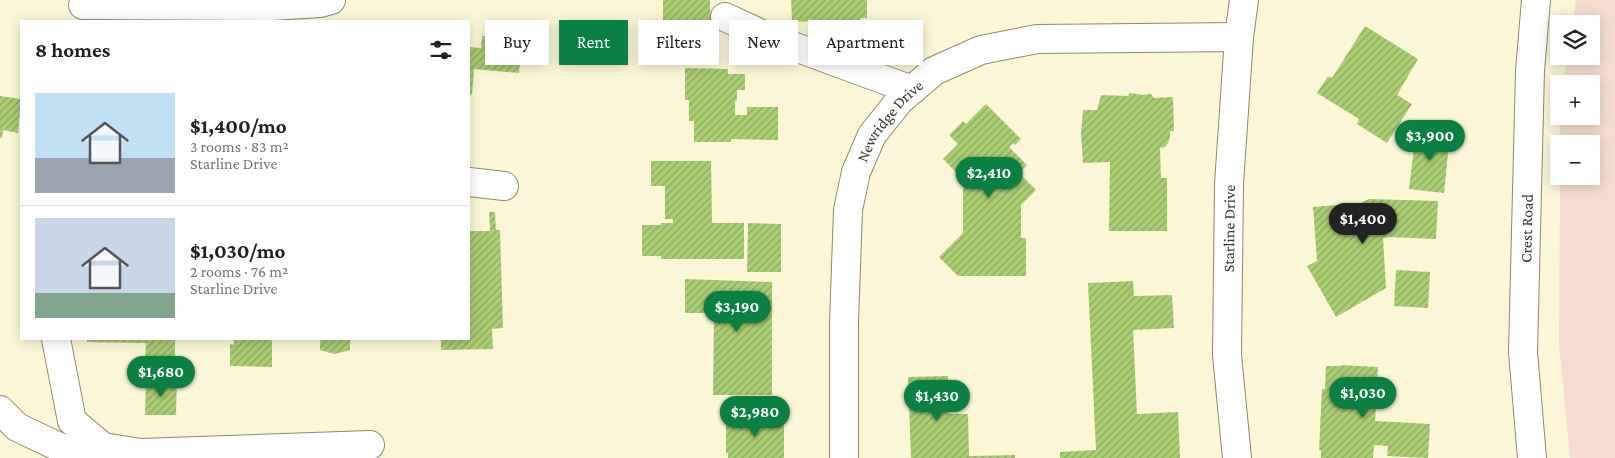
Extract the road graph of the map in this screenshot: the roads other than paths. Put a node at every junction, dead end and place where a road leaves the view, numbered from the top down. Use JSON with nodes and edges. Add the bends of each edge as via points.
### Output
{"nodes":[{"id":1,"x":331,"y":0,"type":"edge"},
{"id":2,"x":1244,"y":0,"type":"edge"},
{"id":3,"x":1536,"y":0,"type":"edge"},
{"id":4,"x":83,"y":9,"type":"edge"},
{"id":5,"x":725,"y":17,"type":"dead end"},
{"id":6,"x":1239,"y":37,"type":"junction"},
{"id":7,"x":912,"y":90,"type":"junction"},
{"id":8,"x":470,"y":182,"type":"edge"},
{"id":9,"x":504,"y":186,"type":"dead end"},
{"id":10,"x":56,"y":340,"type":"edge"},
{"id":11,"x":0,"y":410,"type":"edge"},
{"id":12,"x":370,"y":445,"type":"dead end"},
{"id":13,"x":103,"y":447,"type":"junction"},
{"id":14,"x":844,"y":458,"type":"edge"},
{"id":15,"x":1237,"y":458,"type":"edge"},
{"id":16,"x":1532,"y":458,"type":"edge"}],
"edges":[{"from":1,"to":4,"type":"street","via":[[272,6]]},
{"from":2,"to":6,"type":"street","name":"Starline Drive"},
{"from":3,"to":16,"type":"street","name":"Crest Road","via":[[1530,71],[1523,352]]},
{"from":5,"to":7,"type":"street","via":[[768,37]]},
{"from":6,"to":7,"type":"street","name":"Newridge Drive","via":[[1037,39],[981,50],[934,72]]},
{"from":6,"to":15,"type":"street","name":"Starline Drive","via":[[1229,184],[1227,346]]},
{"from":7,"to":14,"type":"street","name":"Newridge Drive","via":[[872,135],[856,172],[848,210]]},
{"from":8,"to":9,"type":"street"},
{"from":10,"to":13,"type":"street","via":[[72,421]]},
{"from":11,"to":13,"type":"street","via":[[17,427],[62,449]]},
{"from":12,"to":13,"type":"street","via":[[141,453]]}]}
